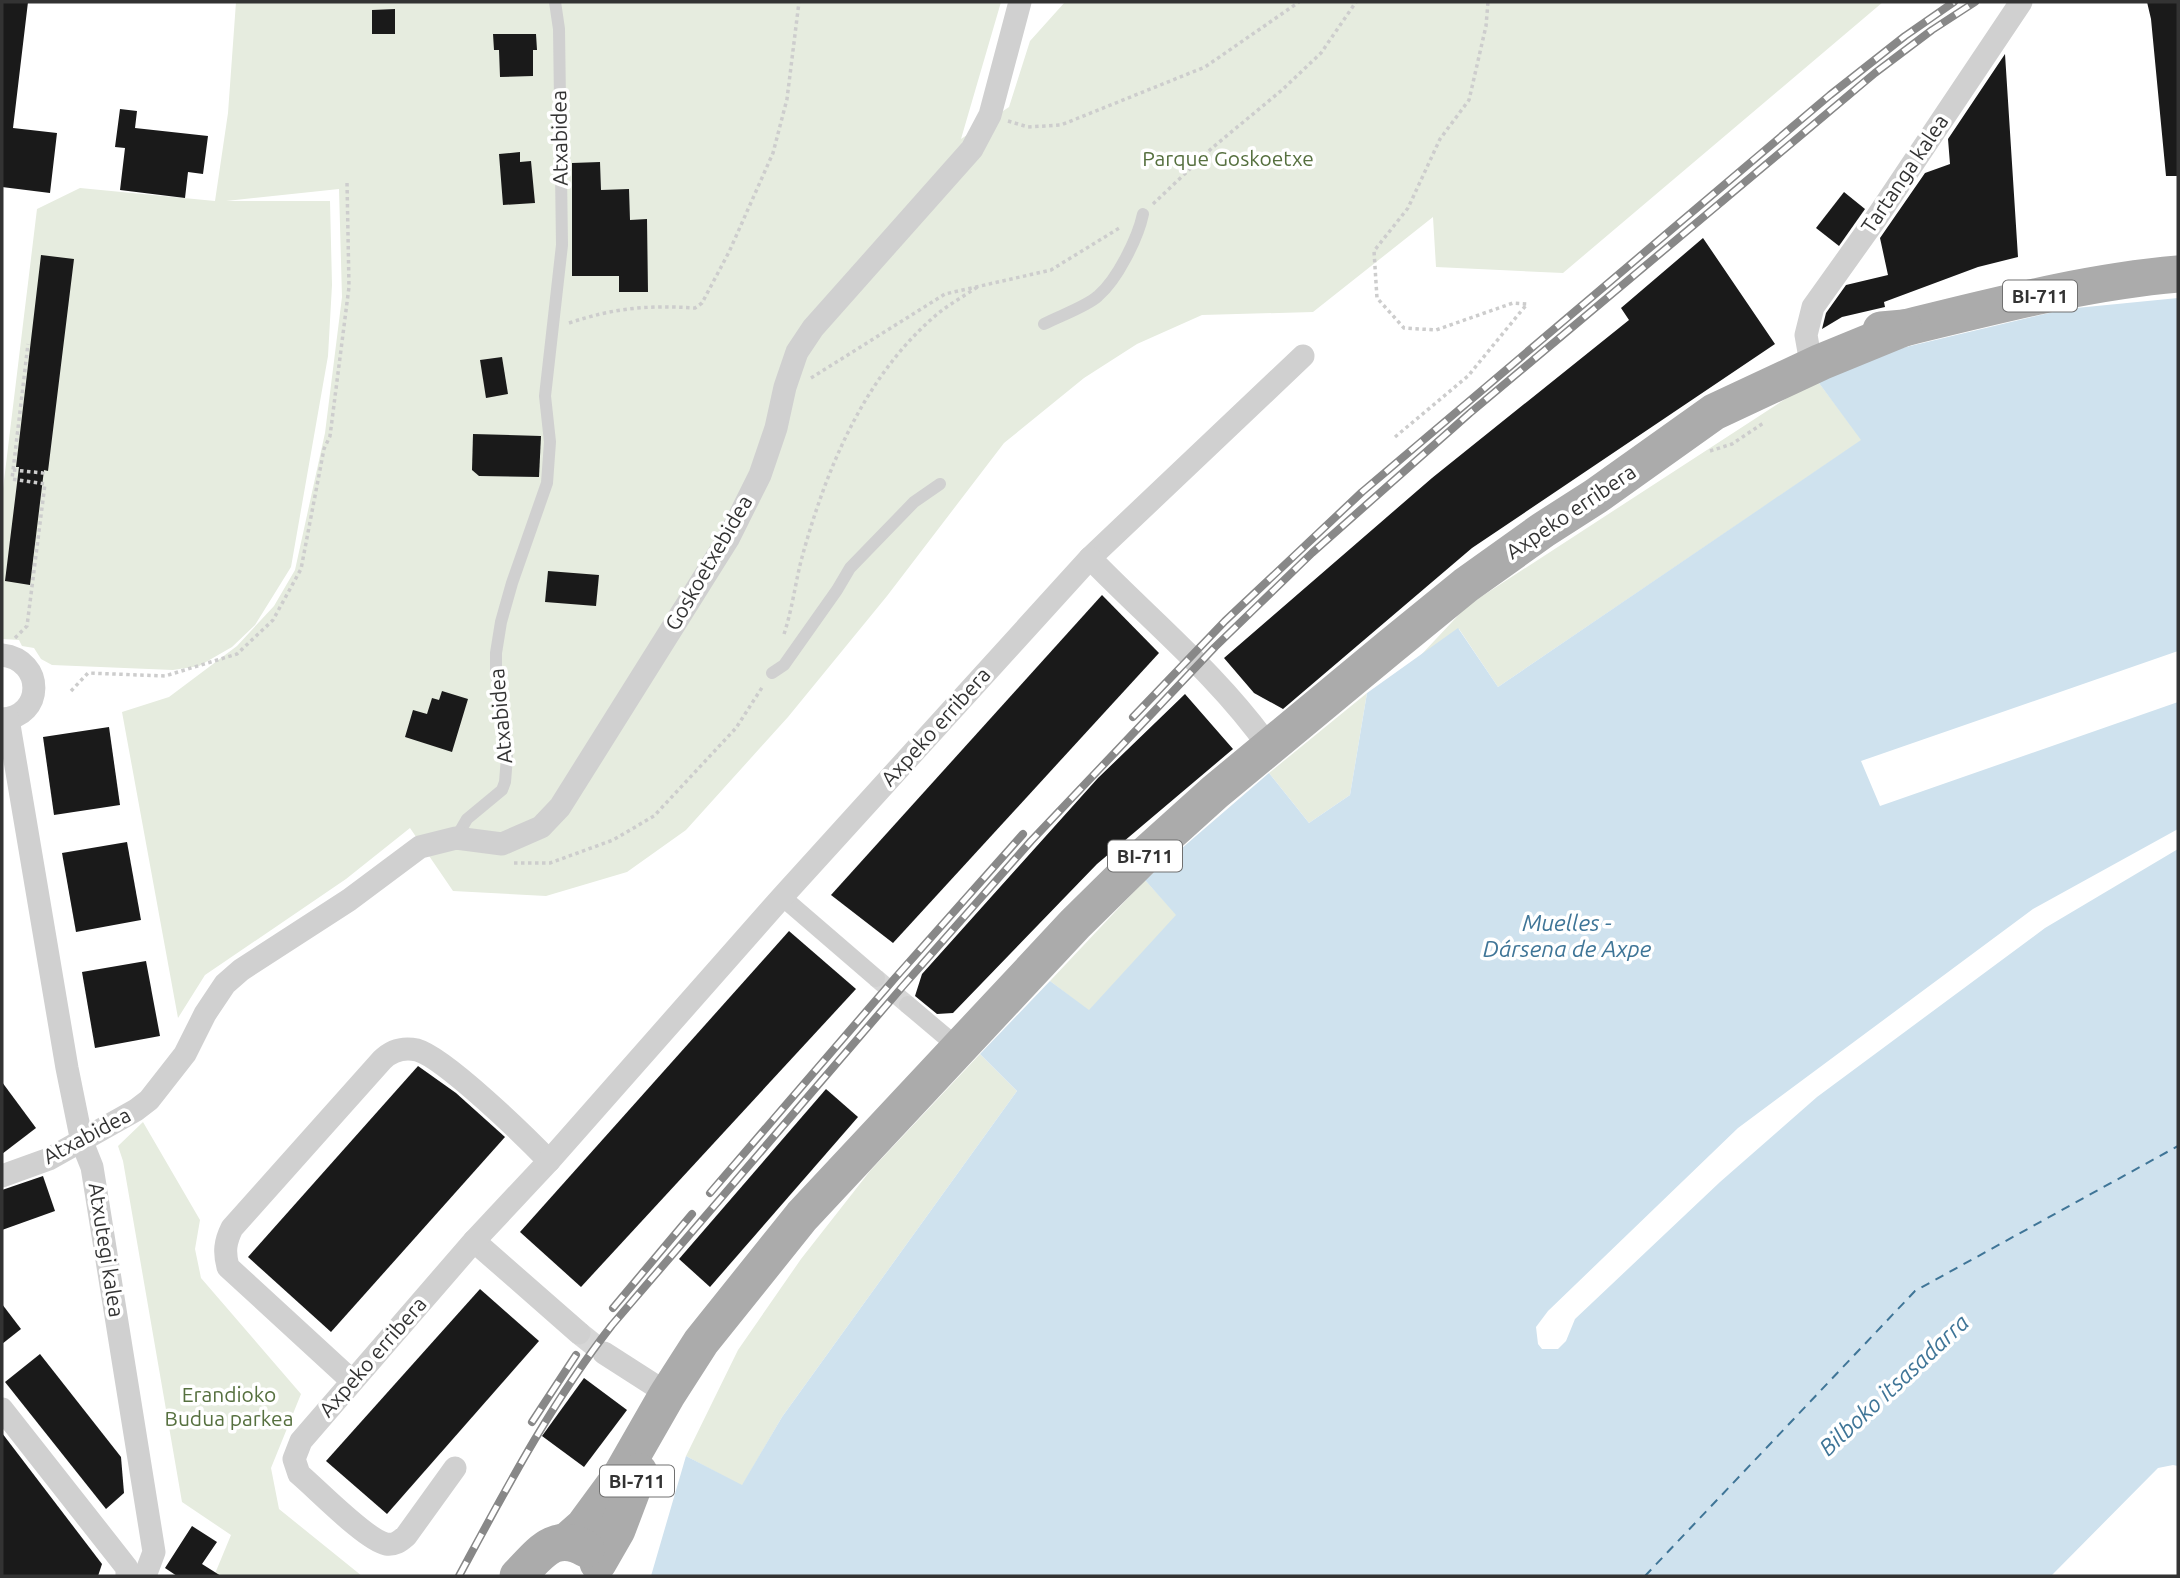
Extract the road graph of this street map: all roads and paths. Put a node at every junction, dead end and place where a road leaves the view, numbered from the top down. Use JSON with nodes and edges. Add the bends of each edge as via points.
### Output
{"nodes":[{"id":1,"x":555,"y":2,"type":"edge"},
{"id":2,"x":799,"y":2,"type":"edge"},
{"id":3,"x":1020,"y":2,"type":"edge"},
{"id":4,"x":1299,"y":2,"type":"edge"},
{"id":5,"x":1356,"y":2,"type":"edge"},
{"id":6,"x":1488,"y":2,"type":"edge"},
{"id":7,"x":2021,"y":2,"type":"edge"},
{"id":8,"x":990,"y":115,"type":"junction"},
{"id":9,"x":347,"y":181,"type":"dead end"},
{"id":10,"x":1143,"y":214,"type":"junction"},
{"id":11,"x":2178,"y":274,"type":"edge"},
{"id":12,"x":979,"y":286,"type":"junction"},
{"id":13,"x":1044,"y":324,"type":"dead end"},
{"id":14,"x":554,"y":328,"type":"junction"},
{"id":15,"x":1904,"y":328,"type":"junction"},
{"id":16,"x":28,"y":344,"type":"dead end"},
{"id":17,"x":1809,"y":352,"type":"junction"},
{"id":18,"x":1303,"y":356,"type":"dead end"},
{"id":19,"x":785,"y":387,"type":"junction"},
{"id":20,"x":1714,"y":412,"type":"junction"},
{"id":21,"x":1772,"y":417,"type":"dead end"},
{"id":22,"x":1395,"y":437,"type":"dead end"},
{"id":23,"x":1699,"y":455,"type":"dead end"},
{"id":24,"x":13,"y":470,"type":"junction"},
{"id":25,"x":43,"y":470,"type":"dead end"},
{"id":26,"x":940,"y":484,"type":"dead end"},
{"id":27,"x":1090,"y":558,"type":"junction"},
{"id":28,"x":7,"y":647,"type":"edge"},
{"id":29,"x":772,"y":673,"type":"junction"},
{"id":30,"x":71,"y":691,"type":"dead end"},
{"id":31,"x":5,"y":719,"type":"edge"},
{"id":32,"x":1269,"y":747,"type":"junction"},
{"id":33,"x":456,"y":838,"type":"junction"},
{"id":34,"x":504,"y":859,"type":"dead end"},
{"id":35,"x":782,"y":897,"type":"junction"},
{"id":36,"x":876,"y":978,"type":"tunnel mouth"},
{"id":37,"x":908,"y":1005,"type":"tunnel mouth"},
{"id":38,"x":959,"y":1048,"type":"junction"},
{"id":39,"x":82,"y":1142,"type":"junction"},
{"id":40,"x":549,"y":1161,"type":"junction"},
{"id":41,"x":2,"y":1176,"type":"edge"},
{"id":42,"x":474,"y":1241,"type":"junction"},
{"id":43,"x":579,"y":1333,"type":"tunnel mouth"},
{"id":44,"x":604,"y":1353,"type":"tunnel mouth"},
{"id":45,"x":351,"y":1380,"type":"junction"},
{"id":46,"x":667,"y":1395,"type":"junction"},
{"id":47,"x":2,"y":1409,"type":"edge"},
{"id":48,"x":455,"y":1468,"type":"dead end"},
{"id":49,"x":566,"y":1542,"type":"junction"},
{"id":50,"x":599,"y":1570,"type":"edge"},
{"id":51,"x":528,"y":1571,"type":"edge"},
{"id":52,"x":127,"y":1576,"type":"edge"},
{"id":53,"x":145,"y":1576,"type":"edge"}],
"edges":[{"from":1,"to":14,"type":"lane","name":"Atxabidea","via":[[562,245]]},
{"from":2,"to":14,"type":"path","via":[[787,99],[773,153],[702,303],[695,308],[634,307]]},
{"from":3,"to":8,"type":"street","name":"Goskoetxebidea"},
{"from":4,"to":8,"type":"path","via":[[1205,67],[1061,125],[1028,127]]},
{"from":5,"to":10,"type":"path","via":[[1321,53]]},
{"from":6,"to":22,"type":"path","via":[[1469,100],[1440,139],[1408,208],[1374,251],[1377,298],[1404,328],[1436,330],[1513,303],[1527,304],[1468,376]]},
{"from":7,"to":17,"type":"street","name":"Tartanga kalea","via":[[1813,307],[1806,335]]},
{"from":8,"to":19,"type":"street","name":"Goskoetxebidea","via":[[972,149],[813,328],[797,352]]},
{"from":9,"to":30,"type":"path","via":[[347,300],[330,436],[301,569],[273,620],[237,654],[165,676],[88,673]]},
{"from":10,"to":12,"type":"path","via":[[1051,270]]},
{"from":10,"to":13,"type":"lane","via":[[1123,262],[1098,296]]},
{"from":11,"to":15,"type":"main road","number":"BI-711","via":[[2064,290]]},
{"from":12,"to":19,"type":"path","via":[[945,293],[819,374]]},
{"from":12,"to":29,"type":"path","via":[[936,316],[901,350],[863,403],[828,477]]},
{"from":14,"to":33,"type":"lane","name":"Atxabidea","via":[[545,396],[550,442],[547,483],[512,583],[496,653],[507,757],[505,782],[502,790],[467,819]]},
{"from":15,"to":17,"type":"main road","number":"BI-711","via":[[1870,332]]},
{"from":15,"to":20,"type":"main road","name":"Axpeko erribera","number":"BI-711"},
{"from":16,"to":24,"type":"path"},
{"from":17,"to":20,"type":"main road","number":"BI-711","via":[[1779,365]]},
{"from":18,"to":27,"type":"street","name":"Axpeko erribera"},
{"from":19,"to":33,"type":"street","name":"Goskoetxebidea","via":[[760,475],[728,539],[560,807],[541,827],[502,844]]},
{"from":20,"to":32,"type":"main road","name":"Axpeko erribera","number":"BI-711","via":[[1466,585]]},
{"from":21,"to":23,"type":"path","via":[[1732,444]]},
{"from":24,"to":25,"type":"path"},
{"from":24,"to":28,"type":"path","via":[[12,479],[45,484],[27,626]]},
{"from":26,"to":29,"type":"lane","via":[[914,502],[850,568],[784,665]]},
{"from":27,"to":32,"type":"street","via":[[1223,692]]},
{"from":27,"to":35,"type":"street","name":"Axpeko erribera"},
{"from":28,"to":31,"type":"street","via":[[33,676],[34,685],[24,710]]},
{"from":29,"to":34,"type":"path","via":[[736,728],[654,816],[613,840],[550,863],[516,864]]},
{"from":31,"to":39,"type":"street","name":"Atxutegi kalea"},
{"from":32,"to":38,"type":"main road","name":"Axpeko erribera","number":"BI-711","via":[[1144,856]]},
{"from":33,"to":39,"type":"street","name":"Atxabidea","via":[[420,847],[242,970],[225,984],[186,1054],[149,1100]]},
{"from":35,"to":36,"type":"street"},
{"from":35,"to":40,"type":"street","name":"Axpeko erribera"},
{"from":37,"to":38,"type":"street"},
{"from":38,"to":46,"type":"main road","name":"Axpeko erribera","number":"BI-711","via":[[802,1216],[708,1332]]},
{"from":39,"to":41,"type":"street","name":"Atxabidea"},
{"from":39,"to":53,"type":"street","name":"Atxutegi kalea","via":[[92,1167],[144,1481],[154,1552]]},
{"from":40,"to":42,"type":"street","name":"Axpeko erribera"},
{"from":40,"to":45,"type":"street","via":[[439,1061],[414,1049],[390,1052],[382,1060],[225,1241],[228,1267]]},
{"from":42,"to":43,"type":"street"},
{"from":42,"to":45,"type":"street","name":"Axpeko erribera"},
{"from":44,"to":46,"type":"street"},
{"from":45,"to":48,"type":"street","name":"Axpeko erribera","via":[[301,1441],[295,1459],[299,1474],[371,1537],[398,1543]]},
{"from":46,"to":49,"type":"main road","name":"Axpeko erribera","number":"BI-711","via":[[620,1477],[584,1526]]},
{"from":46,"to":50,"type":"main road","name":"Axpeko erribera","number":"BI-711","via":[[632,1496]]},
{"from":47,"to":52,"type":"street","via":[[127,1568]]},
{"from":49,"to":50,"type":"main road","number":"BI-711","via":[[585,1548]]},
{"from":49,"to":51,"type":"main road","number":"BI-711","via":[[547,1547]]}]}
